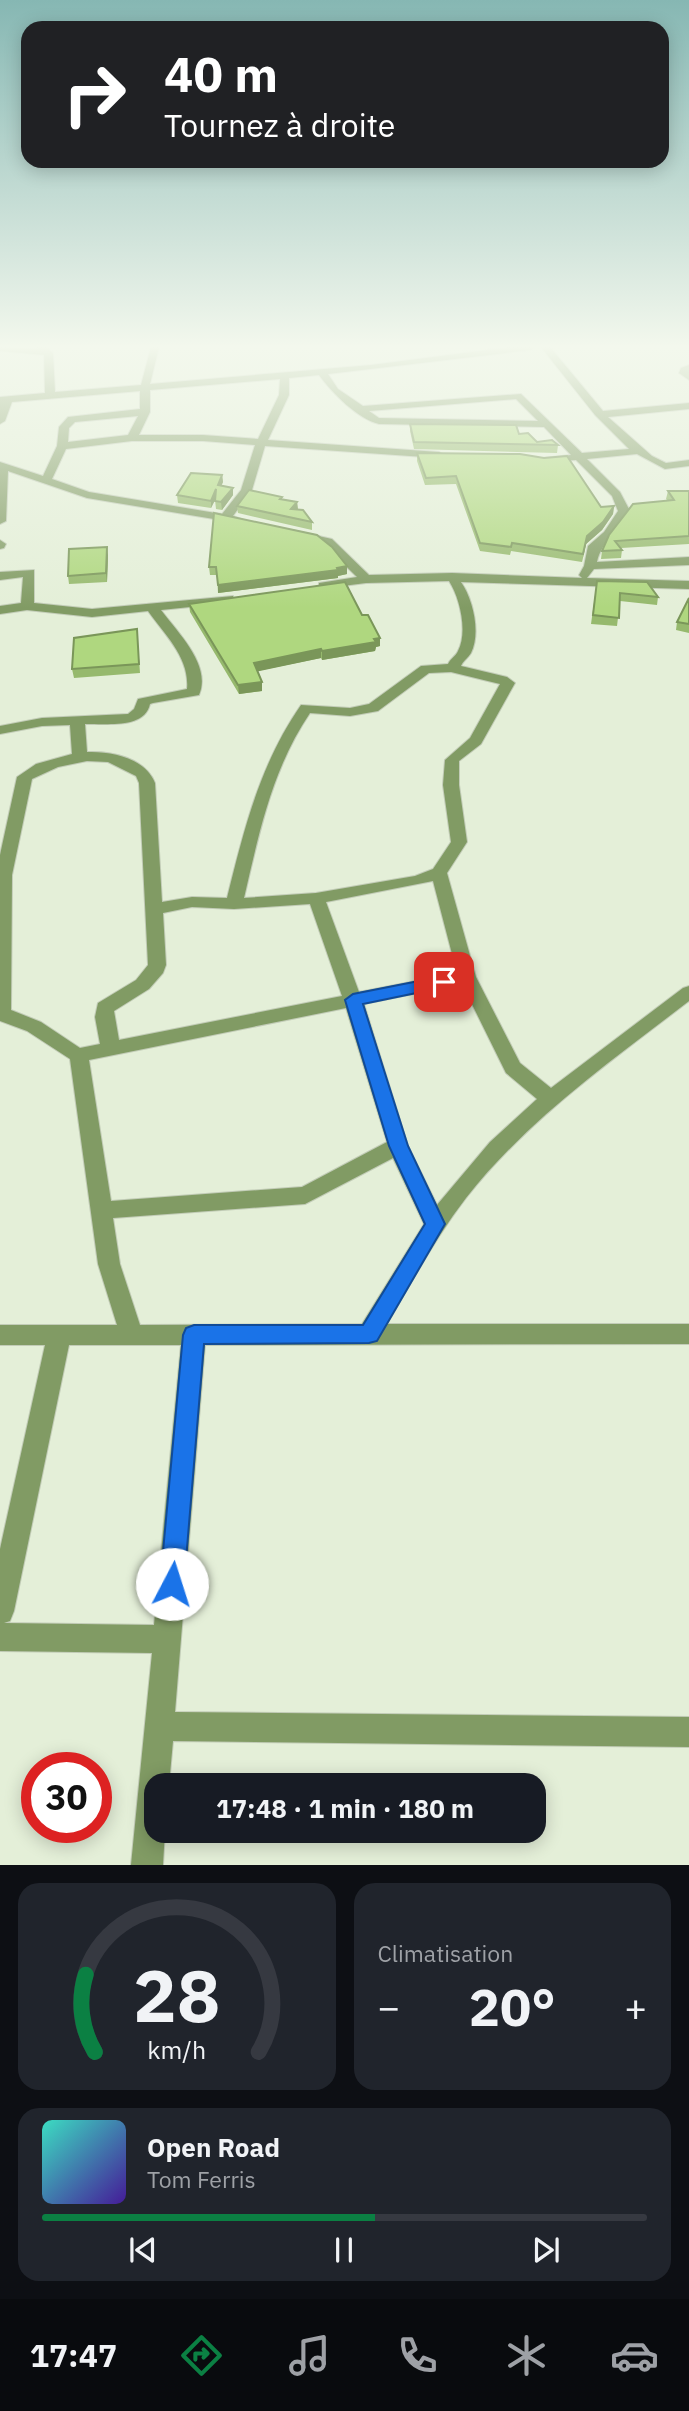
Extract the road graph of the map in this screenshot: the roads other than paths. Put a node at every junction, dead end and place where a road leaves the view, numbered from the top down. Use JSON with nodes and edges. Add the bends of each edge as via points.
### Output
{"nodes":[{"id":1,"x":63,"y":434,"type":"edge"},
{"id":2,"x":134,"y":434,"type":"edge"},
{"id":3,"x":265,"y":434,"type":"edge"},
{"id":4,"x":555,"y":434,"type":"edge"},
{"id":5,"x":620,"y":434,"type":"edge"},
{"id":6,"x":132,"y":438,"type":"junction"},
{"id":7,"x":261,"y":443,"type":"junction"},
{"id":8,"x":62,"y":446,"type":"junction"},
{"id":9,"x":639,"y":450,"type":"junction"},
{"id":10,"x":455,"y":455,"type":"edge"},
{"id":11,"x":577,"y":457,"type":"junction"},
{"id":12,"x":534,"y":460,"type":"edge"},
{"id":13,"x":689,"y":463,"type":"edge"},
{"id":14,"x":1,"y":466,"type":"edge"},
{"id":15,"x":46,"y":481,"type":"junction"},
{"id":16,"x":226,"y":517,"type":"junction"},
{"id":17,"x":0,"y":521,"type":"edge"},
{"id":18,"x":252,"y":523,"type":"edge"},
{"id":19,"x":288,"y":531,"type":"edge"},
{"id":20,"x":689,"y":561,"type":"edge"},
{"id":21,"x":590,"y":566,"type":"junction"},
{"id":22,"x":0,"y":576,"type":"edge"},
{"id":23,"x":452,"y":577,"type":"junction"},
{"id":24,"x":366,"y":579,"type":"junction"},
{"id":25,"x":582,"y":582,"type":"junction"},
{"id":26,"x":689,"y":585,"type":"edge"},
{"id":27,"x":312,"y":587,"type":"edge"},
{"id":28,"x":244,"y":597,"type":"edge"},
{"id":29,"x":27,"y":606,"type":"junction"},
{"id":30,"x":152,"y":607,"type":"junction"},
{"id":31,"x":0,"y":610,"type":"edge"},
{"id":32,"x":454,"y":668,"type":"junction"},
{"id":33,"x":77,"y":719,"type":"junction"},
{"id":34,"x":0,"y":730,"type":"edge"},
{"id":35,"x":80,"y":759,"type":"junction"},
{"id":36,"x":439,"y":873,"type":"junction"},
{"id":37,"x":316,"y":898,"type":"junction"},
{"id":38,"x":234,"y":904,"type":"junction"},
{"id":39,"x":153,"y":909,"type":"junction"},
{"id":40,"x":2,"y":953,"type":"edge"},
{"id":41,"x":467,"y":977,"type":"junction"},
{"id":42,"x":689,"y":992,"type":"edge"},
{"id":43,"x":353,"y":1000,"type":"junction"},
{"id":44,"x":111,"y":1048,"type":"junction"},
{"id":45,"x":79,"y":1055,"type":"junction"},
{"id":46,"x":550,"y":1098,"type":"junction"},
{"id":47,"x":398,"y":1146,"type":"junction"},
{"id":48,"x":102,"y":1210,"type":"junction"},
{"id":49,"x":435,"y":1224,"type":"junction"},
{"id":50,"x":369,"y":1334,"type":"junction"},
{"id":51,"x":689,"y":1334,"type":"edge"},
{"id":52,"x":0,"y":1335,"type":"edge"},
{"id":53,"x":59,"y":1335,"type":"junction"},
{"id":54,"x":132,"y":1335,"type":"junction"},
{"id":55,"x":194,"y":1335,"type":"junction"},
{"id":56,"x":0,"y":1611,"type":"edge"},
{"id":57,"x":0,"y":1637,"type":"edge"},
{"id":58,"x":167,"y":1639,"type":"junction"},
{"id":59,"x":160,"y":1726,"type":"junction"},
{"id":60,"x":689,"y":1732,"type":"edge"},
{"id":61,"x":147,"y":1865,"type":"edge"}],
"edges":[{"from":1,"to":8,"type":"street"},
{"from":2,"to":6,"type":"street"},
{"from":3,"to":7,"type":"street"},
{"from":4,"to":11,"type":"street"},
{"from":5,"to":9,"type":"street"},
{"from":6,"to":7,"type":"street"},
{"from":6,"to":8,"type":"street"},
{"from":7,"to":10,"type":"street"},
{"from":7,"to":16,"type":"street","via":[[246,490]]},
{"from":8,"to":15,"type":"street"},
{"from":9,"to":11,"type":"street"},
{"from":9,"to":13,"type":"street","via":[[664,466]]},
{"from":11,"to":12,"type":"street"},
{"from":11,"to":21,"type":"street","via":[[615,493],[624,511],[594,546]]},
{"from":14,"to":15,"type":"street"},
{"from":14,"to":17,"type":"street"},
{"from":15,"to":16,"type":"street","via":[[87,495]]},
{"from":16,"to":18,"type":"street"},
{"from":19,"to":24,"type":"street","via":[[328,541]]},
{"from":20,"to":21,"type":"street"},
{"from":21,"to":25,"type":"street"},
{"from":22,"to":29,"type":"street","via":[[30,573]]},
{"from":23,"to":24,"type":"street"},
{"from":23,"to":25,"type":"street"},
{"from":23,"to":32,"type":"street","via":[[467,599],[469,614],[466,652]]},
{"from":24,"to":27,"type":"street"},
{"from":25,"to":26,"type":"street"},
{"from":28,"to":30,"type":"street"},
{"from":29,"to":30,"type":"street","via":[[92,613]]},
{"from":29,"to":31,"type":"street"},
{"from":30,"to":33,"type":"street","via":[[185,652],[195,691],[150,699],[131,718]]},
{"from":32,"to":36,"type":"street","via":[[462,674],[508,683],[476,741],[452,760],[459,842]]},
{"from":32,"to":38,"type":"street","via":[[426,669],[363,711],[306,708],[267,774]]},
{"from":33,"to":34,"type":"street"},
{"from":33,"to":35,"type":"street"},
{"from":35,"to":39,"type":"street","via":[[105,756],[143,773]]},
{"from":35,"to":40,"type":"street","via":[[59,760],[25,777],[4,874]]},
{"from":36,"to":37,"type":"street","via":[[418,881]]},
{"from":36,"to":41,"type":"street"},
{"from":37,"to":38,"type":"street"},
{"from":37,"to":43,"type":"street"},
{"from":38,"to":39,"type":"street","via":[[192,902]]},
{"from":39,"to":44,"type":"street","via":[[155,973],[105,1008]]},
{"from":40,"to":45,"type":"street","via":[[2,1013]]},
{"from":41,"to":43,"type":"street"},
{"from":41,"to":46,"type":"street","via":[[513,1068]]},
{"from":42,"to":46,"type":"street"},
{"from":43,"to":44,"type":"street"},
{"from":43,"to":47,"type":"street"},
{"from":44,"to":45,"type":"street"},
{"from":45,"to":48,"type":"street"},
{"from":46,"to":49,"type":"street","via":[[474,1173]]},
{"from":47,"to":48,"type":"street","via":[[305,1195]]},
{"from":47,"to":49,"type":"street"},
{"from":48,"to":54,"type":"street","via":[[109,1264]]},
{"from":49,"to":50,"type":"street"},
{"from":50,"to":51,"type":"street"},
{"from":50,"to":55,"type":"street"},
{"from":52,"to":53,"type":"street"},
{"from":53,"to":54,"type":"street"},
{"from":53,"to":56,"type":"street"},
{"from":54,"to":55,"type":"street"},
{"from":55,"to":58,"type":"street"},
{"from":57,"to":58,"type":"street"},
{"from":58,"to":59,"type":"street"},
{"from":59,"to":60,"type":"street"},
{"from":59,"to":61,"type":"street"}]}
